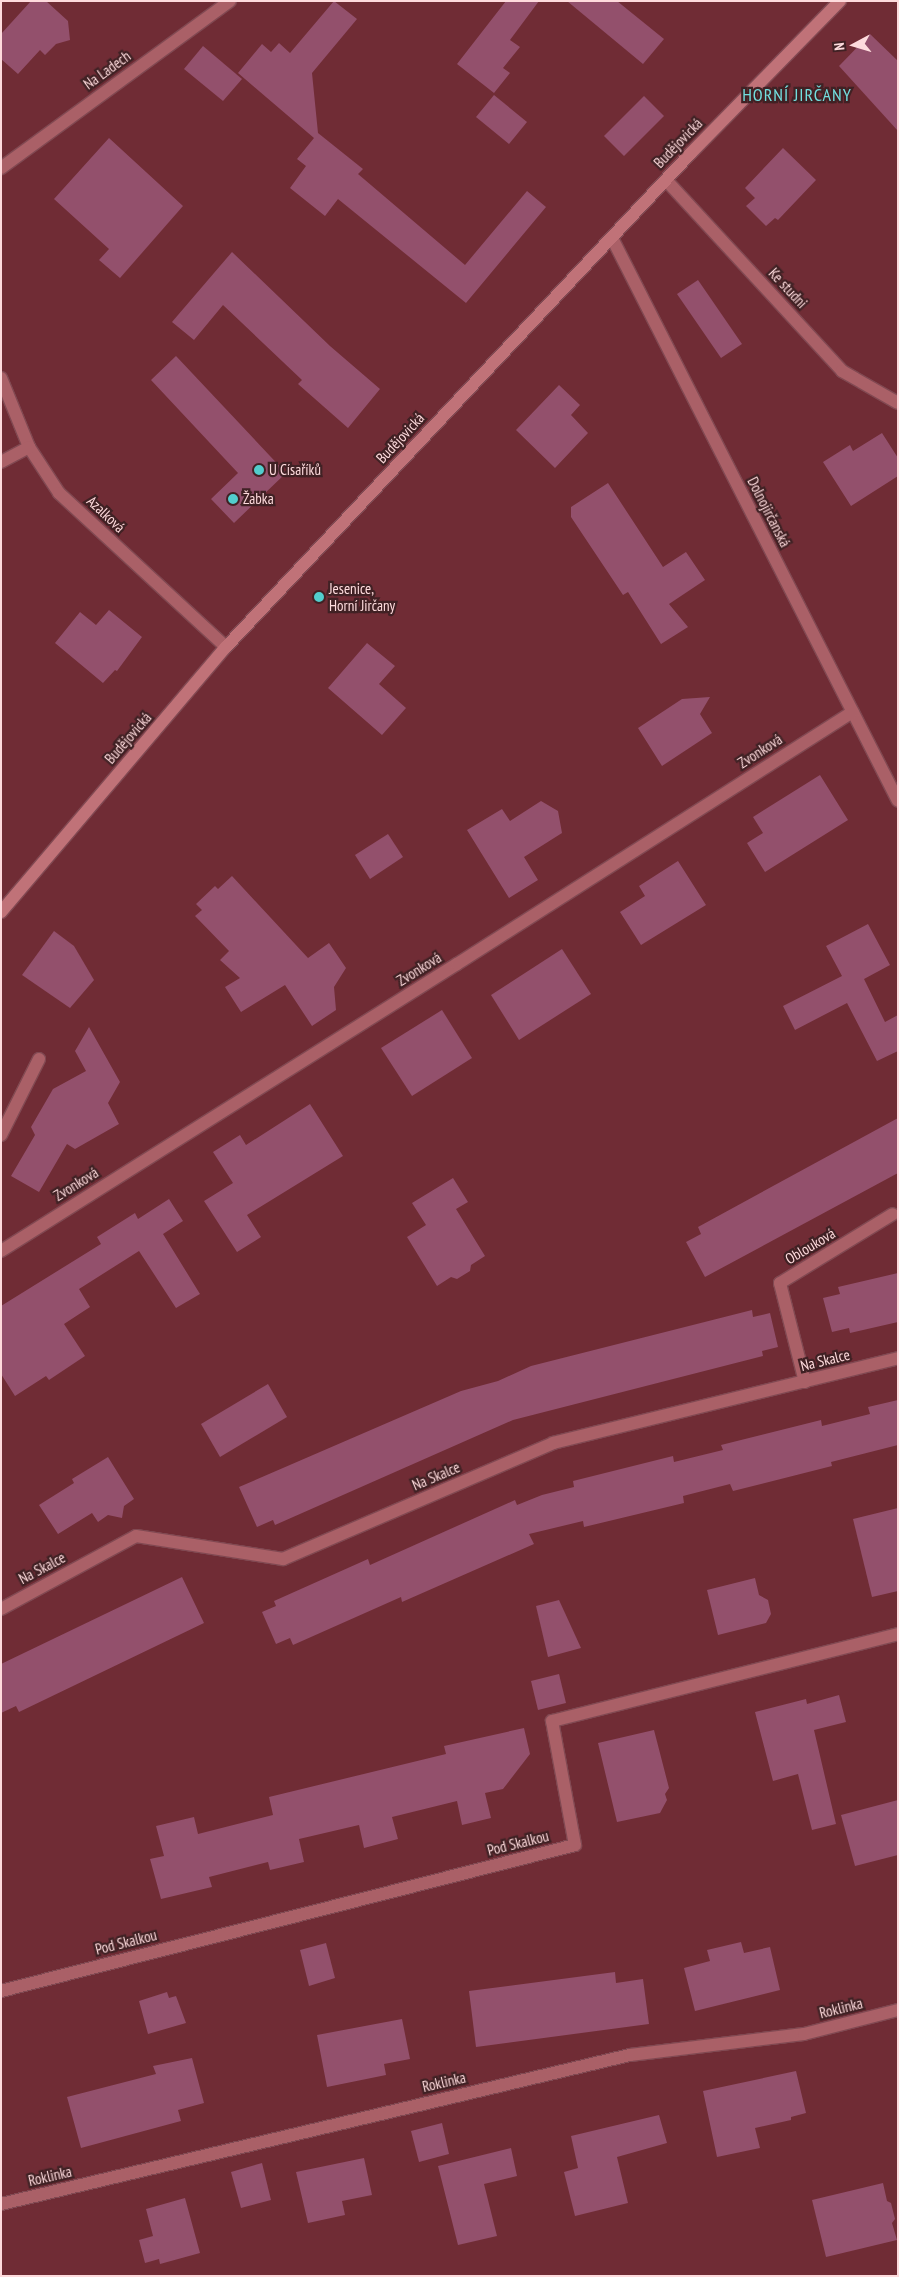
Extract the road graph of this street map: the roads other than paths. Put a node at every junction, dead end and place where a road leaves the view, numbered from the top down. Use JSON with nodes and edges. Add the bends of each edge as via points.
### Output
{"nodes":[{"id":1,"x":230,"y":1,"type":"edge"},
{"id":2,"x":834,"y":4,"type":"edge"},
{"id":3,"x":2,"y":165,"type":"edge"},
{"id":4,"x":666,"y":180,"type":"junction"},
{"id":5,"x":612,"y":238,"type":"junction"},
{"id":6,"x":1,"y":378,"type":"edge"},
{"id":7,"x":898,"y":403,"type":"edge"},
{"id":8,"x":29,"y":447,"type":"junction"},
{"id":9,"x":1,"y":462,"type":"edge"},
{"id":10,"x":226,"y":647,"type":"junction"},
{"id":11,"x":852,"y":712,"type":"junction"},
{"id":12,"x":898,"y":801,"type":"edge"},
{"id":13,"x":1,"y":912,"type":"edge"},
{"id":14,"x":39,"y":1059,"type":"dead end"},
{"id":15,"x":1,"y":1135,"type":"edge"},
{"id":16,"x":893,"y":1214,"type":"dead end"},
{"id":17,"x":1,"y":1251,"type":"edge"},
{"id":18,"x":898,"y":1358,"type":"edge"},
{"id":19,"x":805,"y":1382,"type":"junction"},
{"id":20,"x":1,"y":1609,"type":"edge"},
{"id":21,"x":898,"y":1634,"type":"edge"},
{"id":22,"x":1,"y":1991,"type":"edge"},
{"id":23,"x":898,"y":2010,"type":"edge"},
{"id":24,"x":1,"y":2204,"type":"edge"}],
"edges":[{"from":1,"to":3,"type":"street","name":"Na Ladech"},
{"from":2,"to":4,"type":"main road","name":"Budějovická"},
{"from":4,"to":5,"type":"main road","name":"Budějovická"},
{"from":4,"to":7,"type":"street","name":"Ke studni","via":[[842,370]]},
{"from":5,"to":10,"type":"main road","name":"Budějovická"},
{"from":5,"to":11,"type":"street","name":"Dolnojirčanská"},
{"from":6,"to":8,"type":"street","name":"Azalková"},
{"from":8,"to":9,"type":"street"},
{"from":8,"to":10,"type":"street","name":"Azalková","via":[[59,493]]},
{"from":10,"to":13,"type":"main road","name":"Budějovická"},
{"from":11,"to":12,"type":"street","name":"Dolnojirčanská"},
{"from":11,"to":17,"type":"street","name":"Zvonková"},
{"from":14,"to":15,"type":"street"},
{"from":16,"to":19,"type":"street","name":"Oblouková","via":[[780,1283]]},
{"from":18,"to":19,"type":"street","name":"Na Skalce"},
{"from":19,"to":20,"type":"street","name":"Na Skalce","via":[[553,1443],[283,1559],[136,1536]]},
{"from":21,"to":22,"type":"street","name":"Pod Skalkou","via":[[552,1721],[575,1845]]},
{"from":23,"to":24,"type":"street","name":"Roklinka","via":[[804,2034],[630,2055]]}]}
